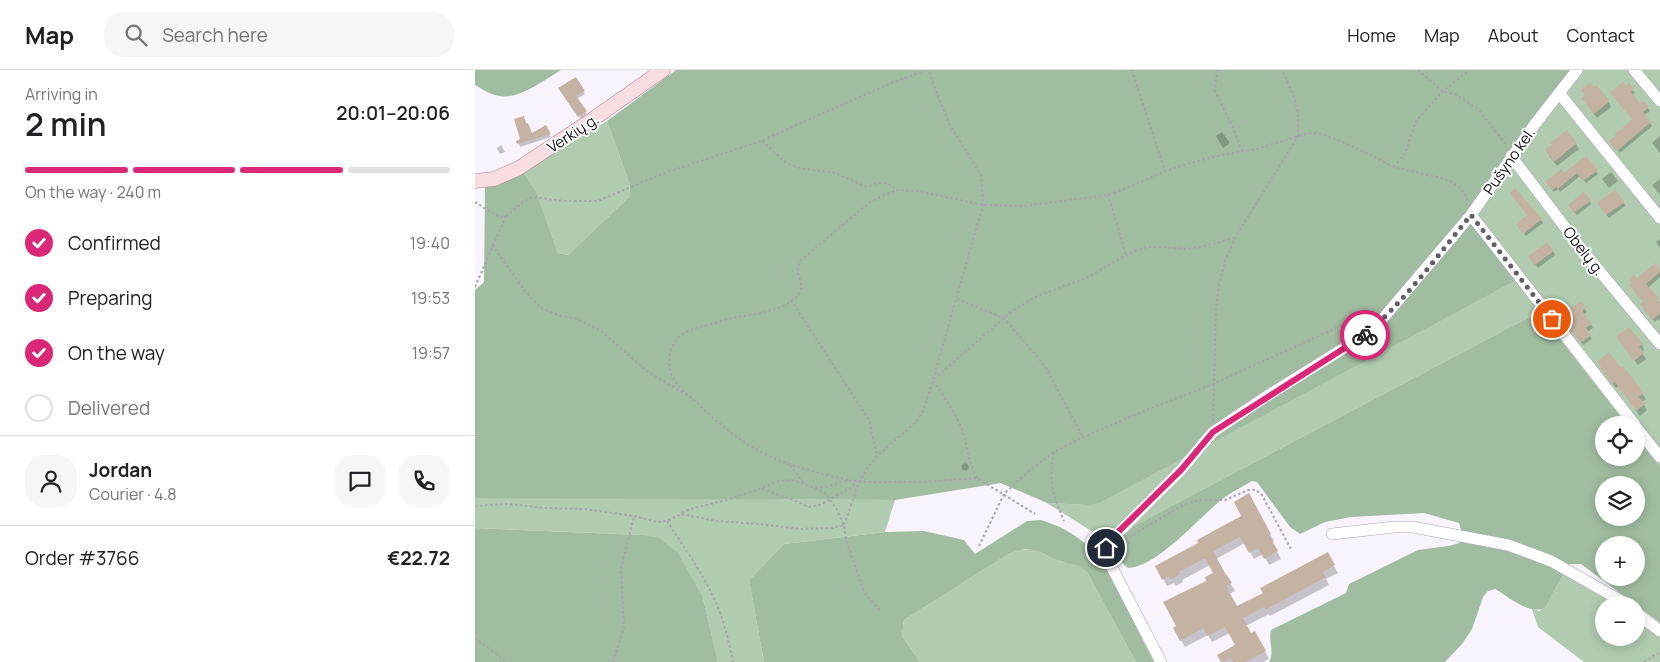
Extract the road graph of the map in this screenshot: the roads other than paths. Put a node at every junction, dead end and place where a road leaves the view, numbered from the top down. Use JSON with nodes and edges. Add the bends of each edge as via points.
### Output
{"nodes":[{"id":1,"x":663,"y":70,"type":"edge"},
{"id":2,"x":1577,"y":70,"type":"edge"},
{"id":3,"x":1634,"y":70,"type":"edge"},
{"id":4,"x":1559,"y":93,"type":"junction"},
{"id":5,"x":1660,"y":101,"type":"edge"},
{"id":6,"x":1512,"y":155,"type":"junction"},
{"id":7,"x":475,"y":181,"type":"edge"},
{"id":8,"x":1471,"y":215,"type":"junction"},
{"id":9,"x":1660,"y":218,"type":"edge"},
{"id":10,"x":1660,"y":344,"type":"edge"},
{"id":11,"x":1627,"y":416,"type":"edge"},
{"id":12,"x":1645,"y":438,"type":"edge"},
{"id":13,"x":1660,"y":457,"type":"edge"},
{"id":14,"x":1332,"y":534,"type":"dead end"},
{"id":15,"x":1611,"y":596,"type":"edge"},
{"id":16,"x":1645,"y":620,"type":"edge"},
{"id":17,"x":1660,"y":631,"type":"edge"},
{"id":18,"x":1161,"y":662,"type":"edge"}],
"edges":[{"from":1,"to":7,"type":"main road","name":"Verkių g.","via":[[519,168],[494,179]]},
{"from":2,"to":4,"type":"street","name":"Pušyno kel."},
{"from":3,"to":5,"type":"street"},
{"from":4,"to":6,"type":"street","name":"Pušyno kel."},
{"from":4,"to":9,"type":"street"},
{"from":6,"to":8,"type":"street","name":"Pušyno kel."},
{"from":6,"to":10,"type":"street","name":"Obelų g.","via":[[1583,251]]},
{"from":8,"to":11,"type":"street"},
{"from":8,"to":18,"type":"street","name":"Pušyno kel.","via":[[1379,323],[1363,337],[1213,432],[1181,470],[1114,536],[1106,548],[1108,560]]},
{"from":12,"to":13,"type":"street"},
{"from":14,"to":15,"type":"street","via":[[1413,526],[1508,545],[1551,560]]},
{"from":16,"to":17,"type":"street"}]}
